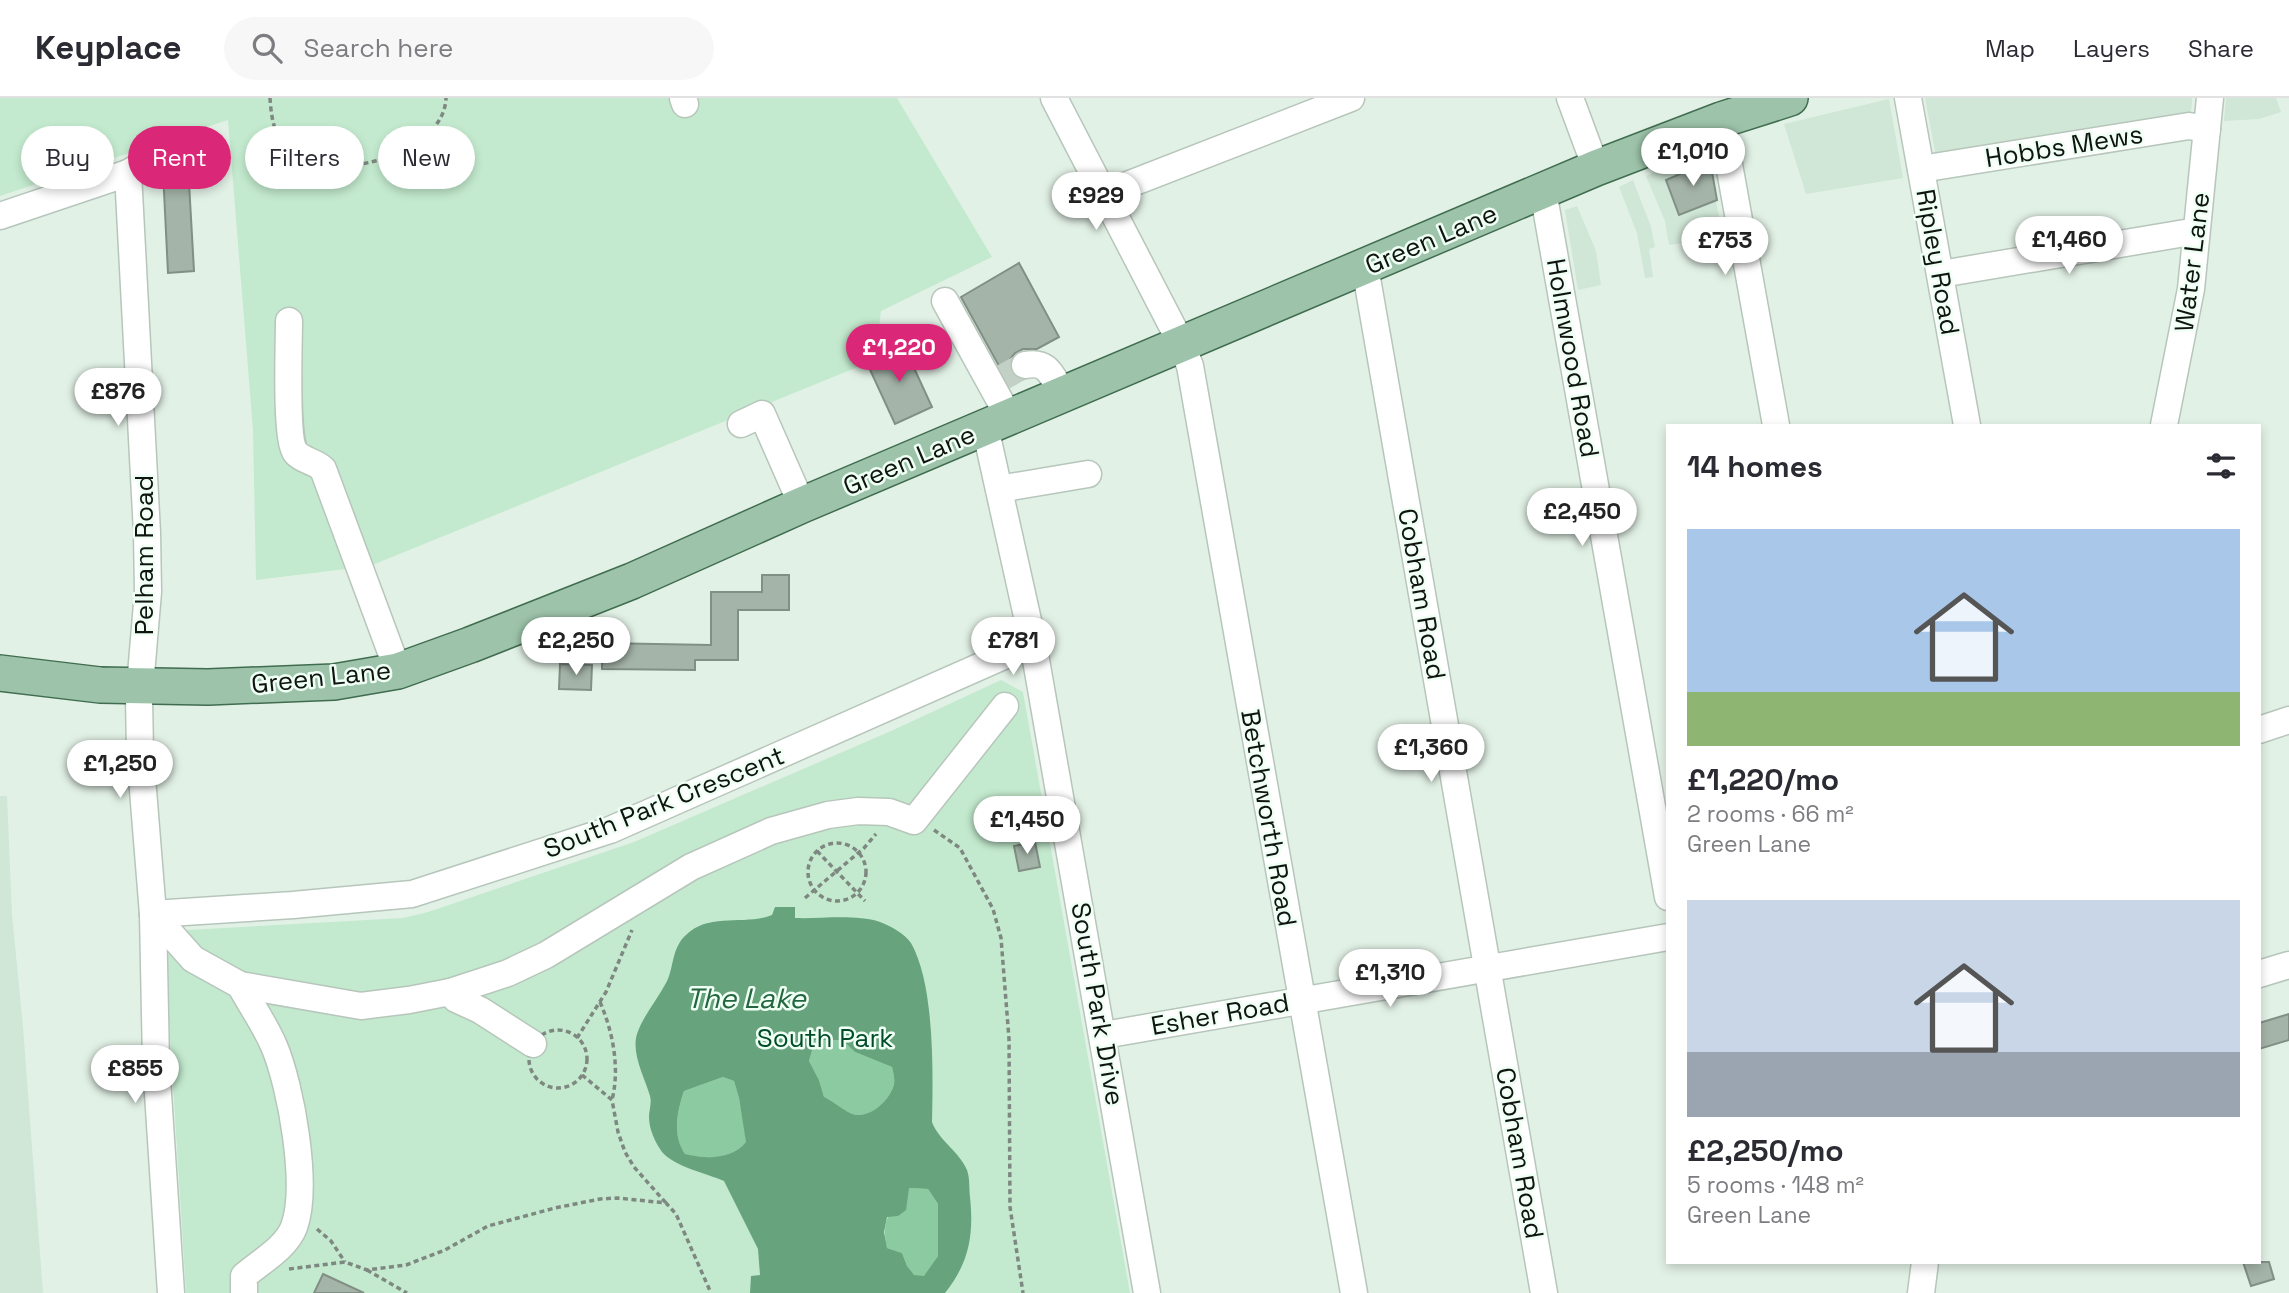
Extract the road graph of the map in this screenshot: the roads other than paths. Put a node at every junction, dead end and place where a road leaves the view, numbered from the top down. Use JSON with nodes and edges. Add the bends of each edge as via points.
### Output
{"nodes":[{"id":1,"x":1055,"y":98,"type":"edge"},
{"id":2,"x":1351,"y":98,"type":"edge"},
{"id":3,"x":1570,"y":98,"type":"edge"},
{"id":4,"x":1790,"y":98,"type":"edge"},
{"id":5,"x":1908,"y":98,"type":"edge"},
{"id":6,"x":2210,"y":98,"type":"edge"},
{"id":7,"x":1721,"y":120,"type":"junction"},
{"id":8,"x":2207,"y":129,"type":"junction"},
{"id":9,"x":1596,"y":168,"type":"junction"},
{"id":10,"x":1921,"y":169,"type":"junction"},
{"id":11,"x":128,"y":173,"type":"edge"},
{"id":12,"x":129,"y":189,"type":"edge"},
{"id":13,"x":1543,"y":191,"type":"junction"},
{"id":14,"x":1104,"y":194,"type":"junction"},
{"id":15,"x":0,"y":216,"type":"edge"},
{"id":16,"x":2196,"y":234,"type":"junction"},
{"id":17,"x":1365,"y":267,"type":"junction"},
{"id":18,"x":1941,"y":274,"type":"junction"},
{"id":19,"x":945,"y":301,"type":"dead end"},
{"id":20,"x":289,"y":321,"type":"dead end"},
{"id":21,"x":1181,"y":344,"type":"junction"},
{"id":22,"x":1025,"y":365,"type":"dead end"},
{"id":23,"x":1063,"y":394,"type":"junction"},
{"id":24,"x":997,"y":422,"type":"junction"},
{"id":25,"x":741,"y":424,"type":"dead end"},
{"id":26,"x":1776,"y":424,"type":"edge"},
{"id":27,"x":1967,"y":424,"type":"edge"},
{"id":28,"x":2164,"y":424,"type":"edge"},
{"id":29,"x":1088,"y":474,"type":"dead end"},
{"id":30,"x":999,"y":489,"type":"junction"},
{"id":31,"x":802,"y":505,"type":"junction"},
{"id":32,"x":1033,"y":643,"type":"junction"},
{"id":33,"x":398,"y":671,"type":"junction"},
{"id":34,"x":0,"y":673,"type":"edge"},
{"id":35,"x":141,"y":686,"type":"junction"},
{"id":36,"x":1005,"y":706,"type":"dead end"},
{"id":37,"x":2289,"y":720,"type":"edge"},
{"id":38,"x":2261,"y":729,"type":"edge"},
{"id":39,"x":1666,"y":886,"type":"edge"},
{"id":40,"x":153,"y":914,"type":"junction"},
{"id":41,"x":1666,"y":937,"type":"edge"},
{"id":42,"x":2289,"y":965,"type":"edge"},
{"id":43,"x":1488,"y":968,"type":"junction"},
{"id":44,"x":2261,"y":973,"type":"edge"},
{"id":45,"x":240,"y":985,"type":"junction"},
{"id":46,"x":450,"y":992,"type":"junction"},
{"id":47,"x":1300,"y":1000,"type":"junction"},
{"id":48,"x":1104,"y":1035,"type":"junction"},
{"id":49,"x":533,"y":1044,"type":"road end"},
{"id":50,"x":1926,"y":1264,"type":"edge"},
{"id":51,"x":171,"y":1293,"type":"edge"},
{"id":52,"x":244,"y":1293,"type":"edge"},
{"id":53,"x":1147,"y":1293,"type":"edge"},
{"id":54,"x":1354,"y":1293,"type":"edge"},
{"id":55,"x":1544,"y":1293,"type":"edge"},
{"id":56,"x":1921,"y":1293,"type":"edge"}],
"edges":[{"from":1,"to":14,"type":"street","name":"Betchworth Road"},
{"from":2,"to":14,"type":"street"},
{"from":3,"to":9,"type":"street"},
{"from":4,"to":7,"type":"main road","name":"Green Lane"},
{"from":5,"to":10,"type":"street","name":"Ripley Road"},
{"from":6,"to":8,"type":"street","name":"Water Lane"},
{"from":7,"to":9,"type":"main road","name":"Green Lane"},
{"from":7,"to":26,"type":"street"},
{"from":8,"to":10,"type":"street","name":"Hobbs Mews","via":[[2189,126]]},
{"from":8,"to":16,"type":"street","name":"Water Lane"},
{"from":9,"to":13,"type":"main road","name":"Green Lane"},
{"from":10,"to":18,"type":"street","name":"Ripley Road"},
{"from":11,"to":15,"type":"street"},
{"from":12,"to":35,"type":"street","name":"Pelham Road","via":[[147,533]]},
{"from":13,"to":17,"type":"main road","name":"Green Lane"},
{"from":13,"to":39,"type":"street","name":"Holmwood Road"},
{"from":14,"to":21,"type":"street","name":"Betchworth Road"},
{"from":16,"to":18,"type":"street"},
{"from":16,"to":28,"type":"street","name":"Water Lane","via":[[2187,312]]},
{"from":17,"to":21,"type":"main road","name":"Green Lane"},
{"from":17,"to":43,"type":"street","name":"Cobham Road"},
{"from":18,"to":27,"type":"street","name":"Ripley Road"},
{"from":19,"to":24,"type":"street","name":"South Park Drive","via":[[995,381]]},
{"from":20,"to":33,"type":"street","via":[[293,447],[296,454],[324,469]]},
{"from":21,"to":23,"type":"main road","name":"Green Lane"},
{"from":21,"to":47,"type":"street","name":"Betchworth Road","via":[[1190,366]]},
{"from":22,"to":23,"type":"street","via":[[1041,364]]},
{"from":23,"to":24,"type":"main road","name":"Green Lane"},
{"from":24,"to":30,"type":"street","name":"South Park Drive"},
{"from":24,"to":31,"type":"main road","name":"Green Lane"},
{"from":25,"to":31,"type":"street","via":[[762,414]]},
{"from":29,"to":30,"type":"street"},
{"from":30,"to":32,"type":"street","name":"South Park Drive"},
{"from":31,"to":33,"type":"main road","name":"Green Lane","via":[[632,581]]},
{"from":32,"to":40,"type":"street","name":"South Park Crescent","via":[[610,830],[412,894]]},
{"from":32,"to":48,"type":"street","name":"South Park Drive"},
{"from":33,"to":35,"type":"main road","name":"Green Lane","via":[[334,682]]},
{"from":34,"to":35,"type":"main road","name":"Green Lane"},
{"from":35,"to":40,"type":"street","name":"Pelham Road","via":[[140,753]]},
{"from":36,"to":46,"type":"street","via":[[914,821],[889,812],[858,811],[771,831],[691,867],[546,955]]},
{"from":37,"to":38,"type":"street"},
{"from":40,"to":45,"type":"street","via":[[193,959]]},
{"from":40,"to":51,"type":"street","name":"Pelham Road","via":[[156,1063]]},
{"from":41,"to":43,"type":"street","name":"Esher Road"},
{"from":42,"to":44,"type":"street"},
{"from":43,"to":47,"type":"street","name":"Esher Road"},
{"from":43,"to":55,"type":"street","name":"Cobham Road"},
{"from":45,"to":46,"type":"street","via":[[361,1006]]},
{"from":45,"to":52,"type":"street","via":[[274,1045],[289,1093],[299,1175],[293,1227],[283,1243],[244,1276]]},
{"from":46,"to":49,"type":"street"},
{"from":47,"to":48,"type":"street","name":"Esher Road"},
{"from":47,"to":54,"type":"street","name":"Betchworth Road"},
{"from":48,"to":53,"type":"street","name":"South Park Drive"},
{"from":50,"to":56,"type":"street"}]}
